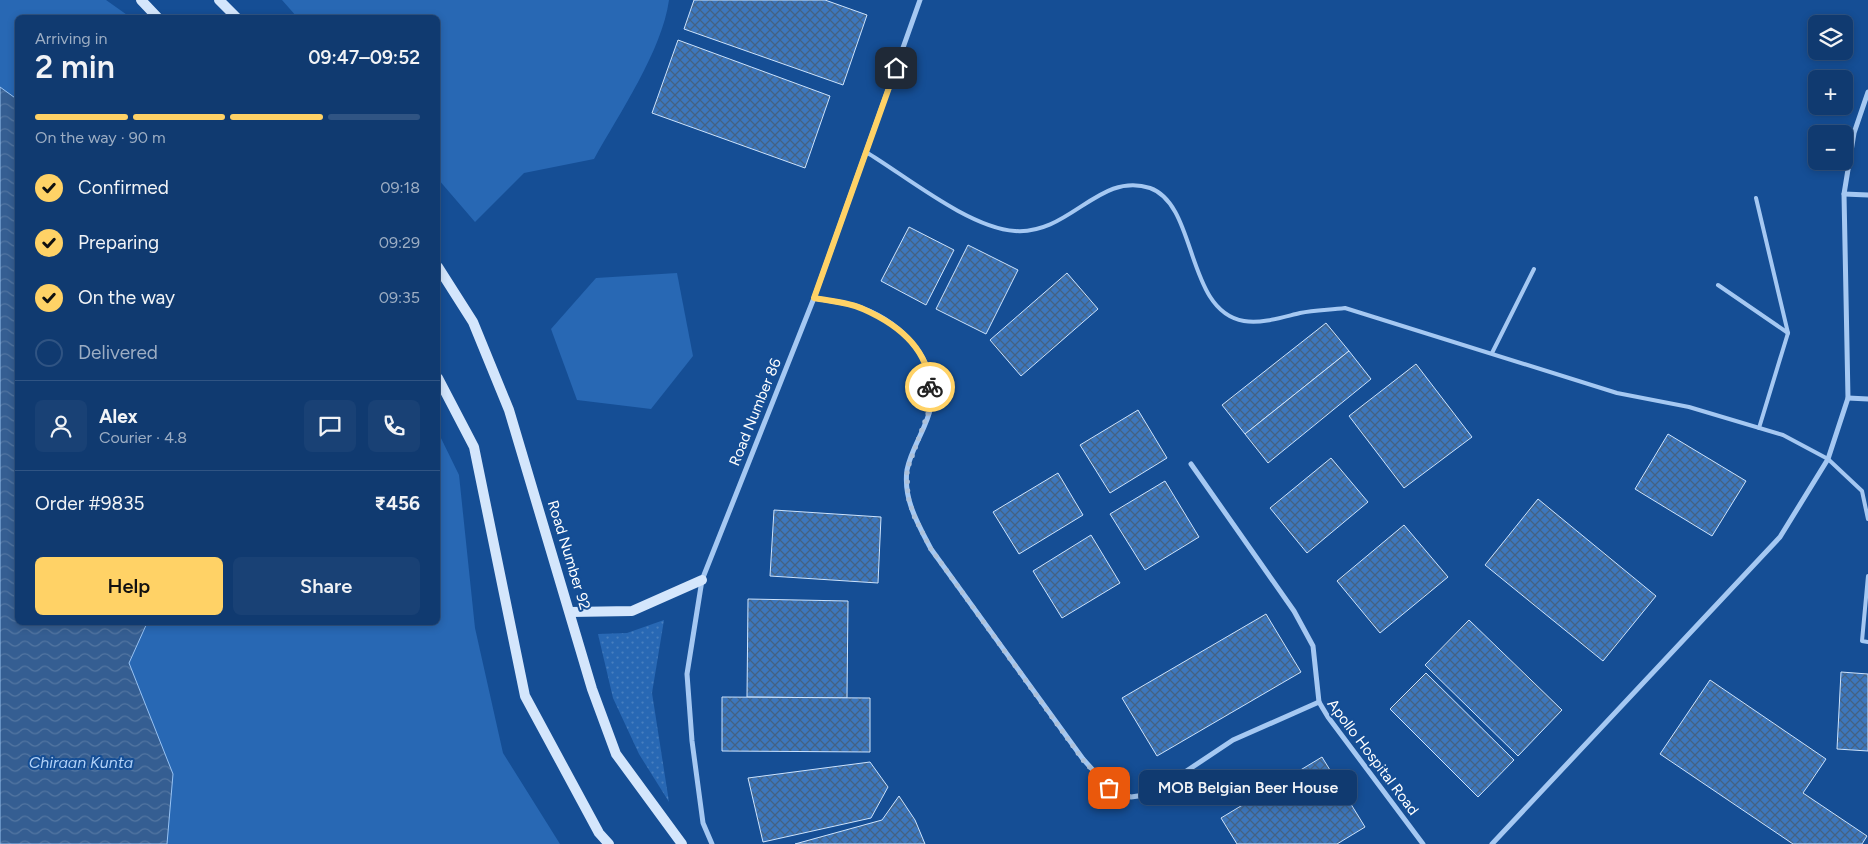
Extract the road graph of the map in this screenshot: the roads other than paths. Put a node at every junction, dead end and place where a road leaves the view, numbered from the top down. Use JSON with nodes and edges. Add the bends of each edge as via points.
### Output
{"nodes":[{"id":1,"x":141,"y":0,"type":"edge"},
{"id":2,"x":219,"y":0,"type":"edge"},
{"id":3,"x":920,"y":0,"type":"edge"},
{"id":4,"x":155,"y":15,"type":"edge"},
{"id":5,"x":234,"y":15,"type":"edge"},
{"id":6,"x":1868,"y":92,"type":"edge"},
{"id":7,"x":866,"y":152,"type":"junction"},
{"id":8,"x":1844,"y":194,"type":"junction"},
{"id":9,"x":1868,"y":195,"type":"edge"},
{"id":10,"x":1756,"y":198,"type":"dead end"},
{"id":11,"x":1534,"y":269,"type":"dead end"},
{"id":12,"x":440,"y":270,"type":"edge"},
{"id":13,"x":1718,"y":285,"type":"dead end"},
{"id":14,"x":814,"y":298,"type":"junction"},
{"id":15,"x":1788,"y":333,"type":"junction"},
{"id":16,"x":1492,"y":353,"type":"junction"},
{"id":17,"x":440,"y":382,"type":"edge"},
{"id":18,"x":1848,"y":398,"type":"junction"},
{"id":19,"x":1868,"y":399,"type":"edge"},
{"id":20,"x":1759,"y":428,"type":"junction"},
{"id":21,"x":1828,"y":458,"type":"junction"},
{"id":22,"x":1192,"y":464,"type":"dead end"},
{"id":23,"x":1868,"y":519,"type":"edge"},
{"id":24,"x":1868,"y":576,"type":"edge"},
{"id":25,"x":702,"y":580,"type":"junction"},
{"id":26,"x":570,"y":612,"type":"junction"},
{"id":27,"x":1868,"y":642,"type":"edge"},
{"id":28,"x":1320,"y":702,"type":"junction"},
{"id":29,"x":609,"y":844,"type":"edge"},
{"id":30,"x":682,"y":844,"type":"edge"},
{"id":31,"x":712,"y":844,"type":"edge"},
{"id":32,"x":1423,"y":844,"type":"edge"},
{"id":33,"x":1492,"y":844,"type":"edge"}],
"edges":[{"from":1,"to":4,"type":"main road"},
{"from":2,"to":5,"type":"main road"},
{"from":3,"to":7,"type":"street","name":"Road Number 86"},
{"from":6,"to":8,"type":"street","via":[[1854,133]]},
{"from":7,"to":14,"type":"street","name":"Road Number 86"},
{"from":7,"to":16,"type":"lane","via":[[963,213],[1001,229],[1017,231],[1051,226],[1110,189],[1129,184],[1152,189],[1168,202],[1185,233],[1214,304],[1230,316],[1245,321],[1274,320],[1345,308]]},
{"from":8,"to":9,"type":"street"},
{"from":8,"to":18,"type":"street"},
{"from":10,"to":15,"type":"lane"},
{"from":11,"to":16,"type":"lane"},
{"from":12,"to":26,"type":"main road","name":"Road Number 92","via":[[473,322],[509,410]]},
{"from":13,"to":15,"type":"lane"},
{"from":14,"to":25,"type":"street","name":"Road Number 86"},
{"from":14,"to":28,"type":"street","name":"Apollo Hospital Road","via":[[862,308],[904,333],[923,356],[930,382],[931,405],[907,470],[908,497],[914,516],[936,556],[1083,760],[1109,788],[1131,797],[1152,794],[1233,740]]},
{"from":15,"to":20,"type":"lane"},
{"from":16,"to":20,"type":"lane","via":[[1617,393],[1689,407]]},
{"from":17,"to":29,"type":"main road","via":[[474,447],[525,696],[599,833]]},
{"from":18,"to":19,"type":"street"},
{"from":18,"to":21,"type":"street"},
{"from":20,"to":21,"type":"lane","via":[[1783,435]]},
{"from":21,"to":23,"type":"lane","via":[[1862,491]]},
{"from":21,"to":33,"type":"street","via":[[1780,537]]},
{"from":22,"to":28,"type":"street","via":[[1294,611],[1312,646]]},
{"from":24,"to":27,"type":"lane","via":[[1862,642]]},
{"from":25,"to":26,"type":"main road","via":[[632,611]]},
{"from":25,"to":31,"type":"street","name":"Road Number 86","via":[[687,674],[703,822]]},
{"from":26,"to":30,"type":"main road","name":"Road Number 92","via":[[592,689],[616,754]]},
{"from":28,"to":32,"type":"street","name":"Apollo Hospital Road"}]}
